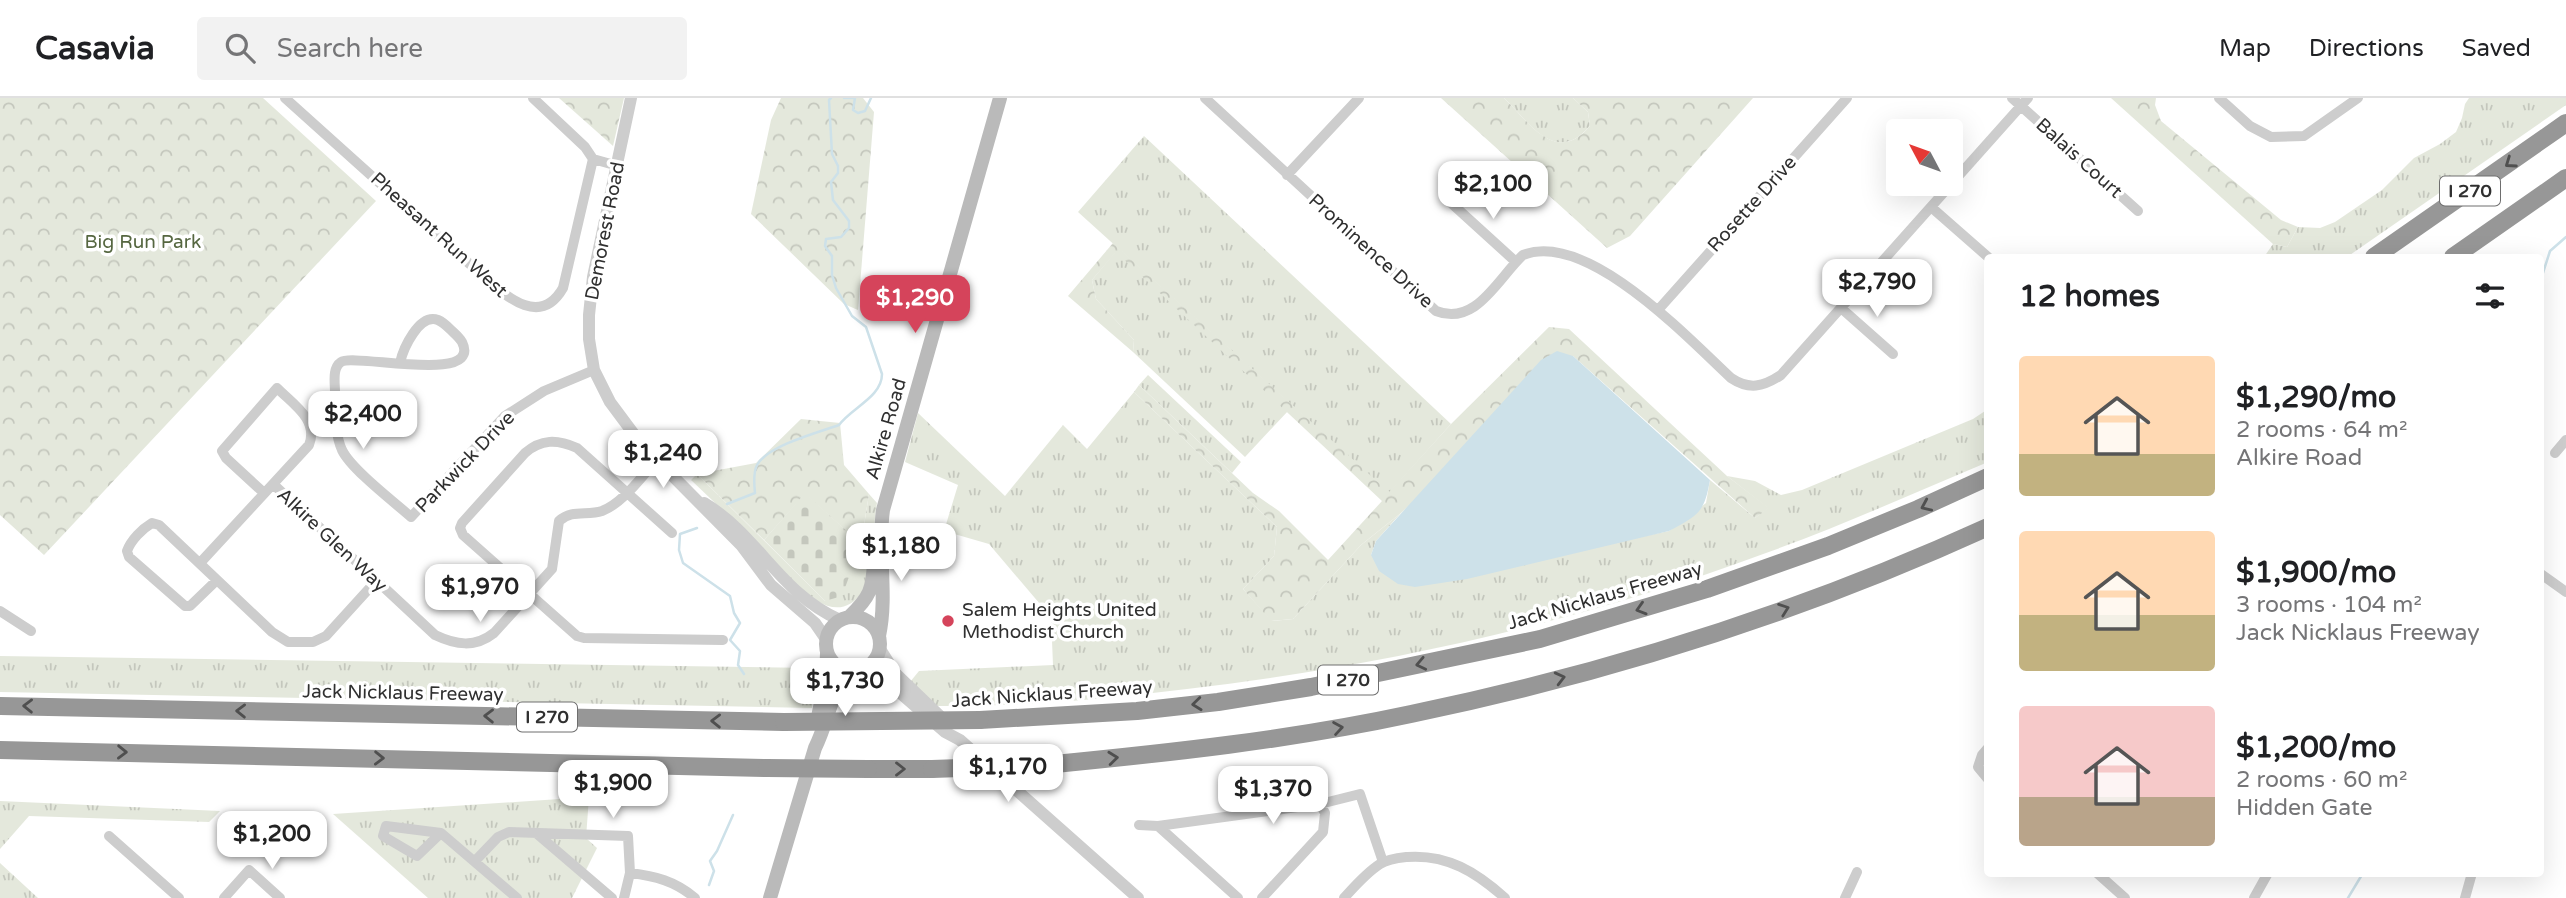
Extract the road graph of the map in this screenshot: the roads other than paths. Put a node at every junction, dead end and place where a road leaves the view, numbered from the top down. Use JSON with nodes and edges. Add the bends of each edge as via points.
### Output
{"nodes":[{"id":1,"x":285,"y":98,"type":"edge"},
{"id":2,"x":533,"y":98,"type":"edge"},
{"id":3,"x":631,"y":98,"type":"edge"},
{"id":4,"x":1000,"y":98,"type":"edge"},
{"id":5,"x":1205,"y":98,"type":"edge"},
{"id":6,"x":1359,"y":98,"type":"edge"},
{"id":7,"x":1847,"y":98,"type":"edge"},
{"id":8,"x":2219,"y":98,"type":"edge"},
{"id":9,"x":2358,"y":98,"type":"edge"},
{"id":10,"x":2020,"y":101,"type":"edge"},
{"id":11,"x":2566,"y":123,"type":"edge"},
{"id":12,"x":593,"y":159,"type":"junction"},
{"id":13,"x":618,"y":166,"type":"junction"},
{"id":14,"x":1287,"y":175,"type":"junction"},
{"id":15,"x":2566,"y":178,"type":"edge"},
{"id":16,"x":1450,"y":202,"type":"dead end"},
{"id":17,"x":1931,"y":206,"type":"junction"},
{"id":18,"x":2138,"y":211,"type":"dead end"},
{"id":19,"x":1985,"y":254,"type":"edge"},
{"id":20,"x":2378,"y":254,"type":"edge"},
{"id":21,"x":2457,"y":254,"type":"edge"},
{"id":22,"x":1516,"y":262,"type":"junction"},
{"id":23,"x":1841,"y":307,"type":"junction"},
{"id":24,"x":1658,"y":310,"type":"junction"},
{"id":25,"x":1893,"y":354,"type":"dead end"},
{"id":26,"x":400,"y":363,"type":"junction"},
{"id":27,"x":594,"y":370,"type":"junction"},
{"id":28,"x":2566,"y":440,"type":"edge"},
{"id":29,"x":2555,"y":453,"type":"dead end"},
{"id":30,"x":656,"y":460,"type":"junction"},
{"id":31,"x":1984,"y":479,"type":"edge"},
{"id":32,"x":273,"y":484,"type":"junction"},
{"id":33,"x":626,"y":492,"type":"junction"},
{"id":34,"x":264,"y":493,"type":"junction"},
{"id":35,"x":693,"y":497,"type":"junction"},
{"id":36,"x":1984,"y":529,"type":"edge"},
{"id":37,"x":881,"y":530,"type":"junction"},
{"id":38,"x":672,"y":533,"type":"dead end"},
{"id":39,"x":200,"y":563,"type":"junction"},
{"id":40,"x":2544,"y":579,"type":"edge"},
{"id":41,"x":218,"y":580,"type":"junction"},
{"id":42,"x":376,"y":581,"type":"junction"},
{"id":43,"x":2566,"y":592,"type":"edge"},
{"id":44,"x":530,"y":595,"type":"junction"},
{"id":45,"x":0,"y":611,"type":"edge"},
{"id":46,"x":845,"y":618,"type":"junction"},
{"id":47,"x":31,"y":631,"type":"dead end"},
{"id":48,"x":723,"y":640,"type":"dead end"},
{"id":49,"x":879,"y":643,"type":"junction"},
{"id":50,"x":827,"y":645,"type":"junction"},
{"id":51,"x":857,"y":671,"type":"junction"},
{"id":52,"x":0,"y":706,"type":"edge"},
{"id":53,"x":960,"y":740,"type":"junction"},
{"id":54,"x":815,"y":748,"type":"junction"},
{"id":55,"x":0,"y":750,"type":"edge"},
{"id":56,"x":1984,"y":753,"type":"edge"},
{"id":57,"x":1984,"y":774,"type":"edge"},
{"id":58,"x":1320,"y":804,"type":"junction"},
{"id":59,"x":1139,"y":825,"type":"dead end"},
{"id":60,"x":1158,"y":826,"type":"junction"},
{"id":61,"x":536,"y":832,"type":"junction"},
{"id":62,"x":441,"y":833,"type":"junction"},
{"id":63,"x":109,"y":836,"type":"dead end"},
{"id":64,"x":475,"y":861,"type":"junction"},
{"id":65,"x":1383,"y":862,"type":"junction"},
{"id":66,"x":1857,"y":872,"type":"dead end"},
{"id":67,"x":629,"y":873,"type":"junction"},
{"id":68,"x":2101,"y":877,"type":"edge"},
{"id":69,"x":2266,"y":877,"type":"edge"},
{"id":70,"x":2471,"y":877,"type":"edge"},
{"id":71,"x":179,"y":898,"type":"edge"},
{"id":72,"x":224,"y":898,"type":"edge"},
{"id":73,"x":280,"y":898,"type":"edge"},
{"id":74,"x":517,"y":898,"type":"edge"},
{"id":75,"x":612,"y":898,"type":"edge"},
{"id":76,"x":624,"y":898,"type":"edge"},
{"id":77,"x":695,"y":898,"type":"edge"},
{"id":78,"x":771,"y":898,"type":"edge"},
{"id":79,"x":1138,"y":898,"type":"edge"},
{"id":80,"x":1238,"y":898,"type":"edge"},
{"id":81,"x":1262,"y":898,"type":"edge"},
{"id":82,"x":1344,"y":898,"type":"edge"},
{"id":83,"x":1504,"y":898,"type":"edge"},
{"id":84,"x":1845,"y":898,"type":"edge"},
{"id":85,"x":2125,"y":898,"type":"edge"},
{"id":86,"x":2254,"y":898,"type":"edge"},
{"id":87,"x":2465,"y":898,"type":"edge"}],
"edges":[{"from":1,"to":12,"type":"street","name":"Pheasant Run West","via":[[507,297],[528,306],[552,302],[563,288]]},
{"from":2,"to":12,"type":"street"},
{"from":3,"to":13,"type":"street","name":"Demorest Road"},
{"from":4,"to":37,"type":"main road","name":"Alkire Road"},
{"from":5,"to":14,"type":"street","name":"Prominence Drive"},
{"from":6,"to":14,"type":"street"},
{"from":7,"to":24,"type":"street","name":"Rosette Drive"},
{"from":8,"to":9,"type":"street","via":[[2250,126],[2271,137],[2304,136]]},
{"from":10,"to":17,"type":"street"},
{"from":10,"to":18,"type":"street","name":"Balais Court"},
{"from":11,"to":20,"type":"highway","number":"I 270","one_way":true},
{"from":12,"to":13,"type":"street"},
{"from":13,"to":27,"type":"street","name":"Demorest Road","via":[[590,302]]},
{"from":14,"to":22,"type":"street","name":"Prominence Drive","via":[[1429,306],[1445,314],[1471,310]]},
{"from":15,"to":21,"type":"highway","number":"I 270"},
{"from":16,"to":22,"type":"street"},
{"from":17,"to":19,"type":"street"},
{"from":17,"to":23,"type":"street"},
{"from":22,"to":24,"type":"street","name":"Prominence Drive","via":[[1534,251],[1563,255],[1616,277]]},
{"from":23,"to":24,"type":"street","name":"Prominence Drive","via":[[1781,375],[1755,387],[1731,377]]},
{"from":23,"to":25,"type":"street"},
{"from":26,"to":26,"type":"street","via":[[411,336],[429,319],[443,322],[463,343],[464,350],[454,362],[432,366]]},
{"from":26,"to":27,"type":"street","name":"Parkwick Drive","via":[[347,360],[338,364],[336,424],[343,451],[411,517],[505,416],[544,391]]},
{"from":27,"to":30,"type":"street","name":"Demorest Road","via":[[620,418]]},
{"from":28,"to":29,"type":"street"},
{"from":30,"to":33,"type":"street","name":"Alkire Glen Way"},
{"from":30,"to":35,"type":"street","name":"Demorest Road"},
{"from":31,"to":52,"type":"highway","name":"Jack Nicklaus Freeway","number":"I 270","one_way":true,"bridge":true,"via":[[1807,554],[1540,639],[1311,688],[1231,700],[980,720],[785,722]]},
{"from":32,"to":34,"type":"street"},
{"from":32,"to":34,"type":"street","via":[[312,438],[307,417],[277,388],[222,451]]},
{"from":32,"to":42,"type":"street","name":"Alkire Glen Way"},
{"from":33,"to":38,"type":"street"},
{"from":33,"to":44,"type":"street","name":"Alkire Glen Way","via":[[603,510],[569,514],[559,521],[552,569]]},
{"from":33,"to":44,"type":"street","via":[[577,448],[558,442],[536,444],[462,523],[463,535]]},
{"from":34,"to":39,"type":"street"},
{"from":35,"to":46,"type":"street","name":"Demorest Road","via":[[723,514],[804,600]]},
{"from":35,"to":50,"type":"street","name":"Demorest Road","via":[[741,545],[771,584],[815,623]]},
{"from":55,"to":36,"type":"highway","number":"I 270","one_way":true,"bridge":true,"via":[[767,768],[1045,765],[1263,740],[1412,714],[1499,693],[1719,632],[1866,579]]},
{"from":37,"to":46,"type":"main road","name":"Alkire Road","via":[[874,544],[872,588]]},
{"from":37,"to":49,"type":"main road","name":"Alkire Road","via":[[884,601]]},
{"from":39,"to":41,"type":"street"},
{"from":39,"to":41,"type":"street","via":[[152,523],[127,551],[185,606]]},
{"from":40,"to":43,"type":"street"},
{"from":41,"to":42,"type":"street","via":[[272,632],[288,642],[302,643],[326,636]]},
{"from":42,"to":44,"type":"street","name":"Alkire Glen Way","via":[[435,635],[462,645],[485,640]]},
{"from":44,"to":48,"type":"street","via":[[584,638]]},
{"from":45,"to":47,"type":"street"},
{"from":46,"to":49,"type":"main road","via":[[869,621]]},
{"from":46,"to":50,"type":"main road","via":[[831,627]]},
{"from":49,"to":51,"type":"main road","via":[[874,662]]},
{"from":49,"to":53,"type":"street","via":[[890,668]]},
{"from":50,"to":51,"type":"main road","via":[[839,667]]},
{"from":50,"to":54,"type":"main road"},
{"from":51,"to":53,"type":"street","via":[[883,678]]},
{"from":51,"to":54,"type":"main road","via":[[835,693]]},
{"from":53,"to":79,"type":"street"},
{"from":54,"to":78,"type":"main road"},
{"from":56,"to":57,"type":"street","via":[[1979,767]]},
{"from":58,"to":60,"type":"street"},
{"from":58,"to":65,"type":"street","via":[[1360,794]]},
{"from":58,"to":81,"type":"street","via":[[1325,813],[1323,832]]},
{"from":59,"to":60,"type":"street"},
{"from":60,"to":80,"type":"street"},
{"from":61,"to":64,"type":"street","via":[[509,832],[498,837]]},
{"from":61,"to":67,"type":"street","via":[[628,835]]},
{"from":61,"to":75,"type":"street"},
{"from":62,"to":62,"type":"street","via":[[417,856],[383,836],[386,826]]},
{"from":62,"to":64,"type":"street"},
{"from":63,"to":71,"type":"street"},
{"from":64,"to":74,"type":"street"},
{"from":65,"to":82,"type":"street"},
{"from":65,"to":83,"type":"street","via":[[1417,856],[1460,864]]},
{"from":66,"to":84,"type":"street"},
{"from":67,"to":76,"type":"street"},
{"from":67,"to":77,"type":"street","via":[[653,875],[681,886]]},
{"from":68,"to":85,"type":"street"},
{"from":69,"to":86,"type":"street"},
{"from":70,"to":87,"type":"street"},
{"from":72,"to":73,"type":"street","via":[[248,870]]}]}
